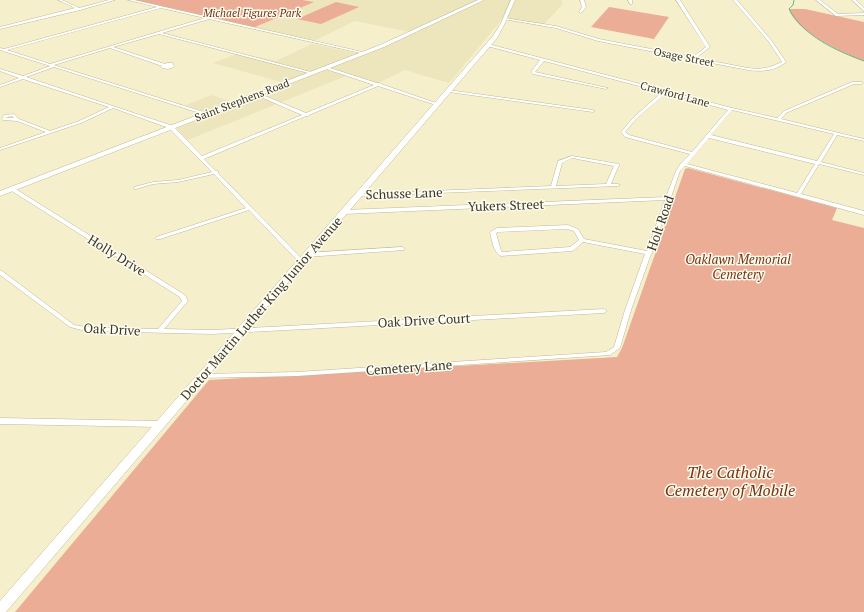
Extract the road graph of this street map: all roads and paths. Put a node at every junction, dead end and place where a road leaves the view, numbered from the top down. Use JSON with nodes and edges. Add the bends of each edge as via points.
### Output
{"nodes":[{"id":1,"x":60,"y":0,"type":"edge"},
{"id":2,"x":113,"y":0,"type":"edge"},
{"id":3,"x":130,"y":0,"type":"edge"},
{"id":4,"x":482,"y":0,"type":"edge"},
{"id":5,"x":514,"y":0,"type":"edge"},
{"id":6,"x":582,"y":0,"type":"edge"},
{"id":7,"x":678,"y":0,"type":"edge"},
{"id":8,"x":735,"y":0,"type":"edge"},
{"id":9,"x":818,"y":0,"type":"edge"},
{"id":10,"x":854,"y":0,"type":"edge"},
{"id":11,"x":162,"y":7,"type":"junction"},
{"id":12,"x":79,"y":9,"type":"junction"},
{"id":13,"x":864,"y":10,"type":"edge"},
{"id":14,"x":581,"y":12,"type":"dead end"},
{"id":15,"x":864,"y":14,"type":"edge"},
{"id":16,"x":209,"y":18,"type":"junction"},
{"id":17,"x":505,"y":19,"type":"junction"},
{"id":18,"x":0,"y":28,"type":"edge"},
{"id":19,"x":159,"y":33,"type":"junction"},
{"id":20,"x":488,"y":45,"type":"junction"},
{"id":21,"x":108,"y":47,"type":"junction"},
{"id":22,"x":2,"y":50,"type":"edge"},
{"id":23,"x":365,"y":53,"type":"junction"},
{"id":24,"x":694,"y":58,"type":"junction"},
{"id":25,"x":543,"y":59,"type":"junction"},
{"id":26,"x":52,"y":65,"type":"junction"},
{"id":27,"x":164,"y":65,"type":"dead end"},
{"id":28,"x":327,"y":68,"type":"junction"},
{"id":29,"x":0,"y":70,"type":"edge"},
{"id":30,"x":313,"y":73,"type":"junction"},
{"id":31,"x":22,"y":77,"type":"junction"},
{"id":32,"x":863,"y":82,"type":"edge"},
{"id":33,"x":379,"y":84,"type":"junction"},
{"id":34,"x":0,"y":86,"type":"edge"},
{"id":35,"x":606,"y":88,"type":"dead end"},
{"id":36,"x":449,"y":91,"type":"junction"},
{"id":37,"x":665,"y":92,"type":"junction"},
{"id":38,"x":257,"y":94,"type":"junction"},
{"id":39,"x":437,"y":104,"type":"junction"},
{"id":40,"x":113,"y":107,"type":"junction"},
{"id":41,"x":731,"y":109,"type":"junction"},
{"id":42,"x":593,"y":111,"type":"dead end"},
{"id":43,"x":206,"y":114,"type":"junction"},
{"id":44,"x":306,"y":115,"type":"junction"},
{"id":45,"x":18,"y":120,"type":"dead end"},
{"id":46,"x":778,"y":120,"type":"junction"},
{"id":47,"x":171,"y":127,"type":"junction"},
{"id":48,"x":49,"y":132,"type":"junction"},
{"id":49,"x":836,"y":134,"type":"junction"},
{"id":50,"x":708,"y":136,"type":"junction"},
{"id":51,"x":864,"y":140,"type":"edge"},
{"id":52,"x":0,"y":149,"type":"edge"},
{"id":53,"x":692,"y":153,"type":"junction"},
{"id":54,"x":202,"y":158,"type":"junction"},
{"id":55,"x":818,"y":163,"type":"junction"},
{"id":56,"x":682,"y":164,"type":"junction"},
{"id":57,"x":216,"y":172,"type":"junction"},
{"id":58,"x":864,"y":174,"type":"edge"},
{"id":59,"x":608,"y":185,"type":"junction"},
{"id":60,"x":618,"y":185,"type":"dead end"},
{"id":61,"x":553,"y":187,"type":"junction"},
{"id":62,"x":136,"y":188,"type":"dead end"},
{"id":63,"x":12,"y":189,"type":"junction"},
{"id":64,"x":0,"y":194,"type":"edge"},
{"id":65,"x":358,"y":195,"type":"junction"},
{"id":66,"x":798,"y":196,"type":"junction"},
{"id":67,"x":669,"y":198,"type":"junction"},
{"id":68,"x":250,"y":208,"type":"junction"},
{"id":69,"x":344,"y":212,"type":"junction"},
{"id":70,"x":864,"y":213,"type":"edge"},
{"id":71,"x":158,"y":238,"type":"dead end"},
{"id":72,"x":582,"y":240,"type":"junction"},
{"id":73,"x":402,"y":249,"type":"dead end"},
{"id":74,"x":650,"y":253,"type":"junction"},
{"id":75,"x":304,"y":258,"type":"junction"},
{"id":76,"x":0,"y":272,"type":"edge"},
{"id":77,"x":604,"y":310,"type":"dead end"},
{"id":78,"x":243,"y":331,"type":"junction"},
{"id":79,"x":159,"y":332,"type":"junction"},
{"id":80,"x":614,"y":352,"type":"joint"},
{"id":81,"x":203,"y":376,"type":"junction"},
{"id":82,"x":0,"y":421,"type":"edge"},
{"id":83,"x":160,"y":424,"type":"junction"},
{"id":84,"x":0,"y":610,"type":"edge"}],
"edges":[{"from":1,"to":12,"type":"street"},
{"from":2,"to":12,"type":"street"},
{"from":3,"to":11,"type":"street"},
{"from":4,"to":23,"type":"main road","name":"Saint Stephens Road"},
{"from":5,"to":17,"type":"main road","name":"Doctor Martin Luther King Junior Avenue"},
{"from":6,"to":14,"type":"street","via":[[584,7]]},
{"from":7,"to":24,"type":"street","via":[[708,47]]},
{"from":8,"to":24,"type":"street","name":"Osage Street","via":[[770,41],[784,62],[773,68],[757,70]]},
{"from":9,"to":15,"type":"street","via":[[837,15]]},
{"from":10,"to":13,"type":"street"},
{"from":11,"to":16,"type":"street"},
{"from":11,"to":22,"type":"street"},
{"from":12,"to":18,"type":"street"},
{"from":16,"to":19,"type":"street"},
{"from":16,"to":23,"type":"street"},
{"from":17,"to":20,"type":"main road","name":"Doctor Martin Luther King Junior Avenue"},
{"from":17,"to":24,"type":"street","name":"Osage Street","via":[[556,27],[588,38]]},
{"from":19,"to":21,"type":"street"},
{"from":19,"to":30,"type":"street"},
{"from":20,"to":25,"type":"street","name":"Crawford Lane"},
{"from":20,"to":36,"type":"main road","name":"Doctor Martin Luther King Junior Avenue"},
{"from":21,"to":26,"type":"street"},
{"from":21,"to":27,"type":"street"},
{"from":22,"to":26,"type":"street"},
{"from":23,"to":28,"type":"main road","name":"Saint Stephens Road"},
{"from":25,"to":35,"type":"street","via":[[532,72]]},
{"from":25,"to":37,"type":"street","name":"Crawford Lane"},
{"from":26,"to":31,"type":"street"},
{"from":26,"to":43,"type":"street"},
{"from":28,"to":30,"type":"main road","name":"Saint Stephens Road"},
{"from":28,"to":33,"type":"street"},
{"from":29,"to":31,"type":"street"},
{"from":30,"to":38,"type":"main road","name":"Saint Stephens Road"},
{"from":31,"to":34,"type":"street"},
{"from":31,"to":40,"type":"street"},
{"from":32,"to":46,"type":"street","via":[[785,112]]},
{"from":33,"to":39,"type":"street"},
{"from":33,"to":44,"type":"street"},
{"from":36,"to":39,"type":"main road","name":"Doctor Martin Luther King Junior Avenue"},
{"from":36,"to":42,"type":"street"},
{"from":37,"to":41,"type":"street","name":"Crawford Lane"},
{"from":37,"to":53,"type":"street","via":[[623,132]]},
{"from":38,"to":43,"type":"main road","name":"Saint Stephens Road"},
{"from":38,"to":44,"type":"street"},
{"from":39,"to":65,"type":"main road","name":"Doctor Martin Luther King Junior Avenue"},
{"from":40,"to":47,"type":"street"},
{"from":40,"to":48,"type":"street"},
{"from":41,"to":46,"type":"street","name":"Crawford Lane"},
{"from":41,"to":50,"type":"street","name":"Holt Road"},
{"from":43,"to":47,"type":"main road","name":"Saint Stephens Road"},
{"from":44,"to":54,"type":"street"},
{"from":45,"to":48,"type":"street"},
{"from":46,"to":49,"type":"street","name":"Crawford Lane"},
{"from":47,"to":54,"type":"street"},
{"from":47,"to":63,"type":"main road","name":"Saint Stephens Road"},
{"from":48,"to":52,"type":"street"},
{"from":49,"to":51,"type":"street","name":"Crawford Lane"},
{"from":49,"to":55,"type":"street"},
{"from":50,"to":53,"type":"street","name":"Holt Road"},
{"from":50,"to":55,"type":"street"},
{"from":53,"to":56,"type":"street","name":"Holt Road"},
{"from":54,"to":57,"type":"street"},
{"from":55,"to":58,"type":"street"},
{"from":55,"to":66,"type":"street"},
{"from":56,"to":66,"type":"street"},
{"from":56,"to":67,"type":"street","name":"Holt Road"},
{"from":57,"to":62,"type":"street"},
{"from":57,"to":68,"type":"street"},
{"from":59,"to":60,"type":"street","name":"Schusse Lane"},
{"from":59,"to":61,"type":"street","name":"Schusse Lane"},
{"from":59,"to":61,"type":"street","via":[[617,165],[572,157],[560,162]]},
{"from":61,"to":65,"type":"street","name":"Schusse Lane"},
{"from":63,"to":64,"type":"main road","name":"Saint Stephens Road"},
{"from":63,"to":79,"type":"street","name":"Holly Drive","via":[[183,296],[185,301]]},
{"from":65,"to":69,"type":"main road","name":"Doctor Martin Luther King Junior Avenue"},
{"from":66,"to":70,"type":"street"},
{"from":67,"to":69,"type":"street","name":"Yukers Street"},
{"from":67,"to":74,"type":"street","name":"Holt Road"},
{"from":68,"to":71,"type":"street"},
{"from":68,"to":75,"type":"street"},
{"from":69,"to":75,"type":"main road","name":"Doctor Martin Luther King Junior Avenue"},
{"from":72,"to":72,"type":"street","via":[[572,249],[501,254],[493,232],[568,227],[576,230]]},
{"from":72,"to":74,"type":"street"},
{"from":73,"to":75,"type":"street"},
{"from":74,"to":80,"type":"street","name":"Holt Road"},
{"from":75,"to":78,"type":"main road","name":"Doctor Martin Luther King Junior Avenue"},
{"from":76,"to":79,"type":"street","name":"Oak Drive","via":[[72,326],[86,329]]},
{"from":77,"to":78,"type":"street","name":"Oak Drive Court"},
{"from":78,"to":79,"type":"street","name":"Oak Drive"},
{"from":78,"to":81,"type":"main road","name":"Doctor Martin Luther King Junior Avenue"},
{"from":80,"to":81,"type":"street","name":"Cemetery Lane","via":[[297,374]]},
{"from":81,"to":83,"type":"main road","name":"Doctor Martin Luther King Junior Avenue"},
{"from":82,"to":83,"type":"street"},
{"from":83,"to":84,"type":"main road","name":"Doctor Martin Luther King Junior Avenue"}]}
